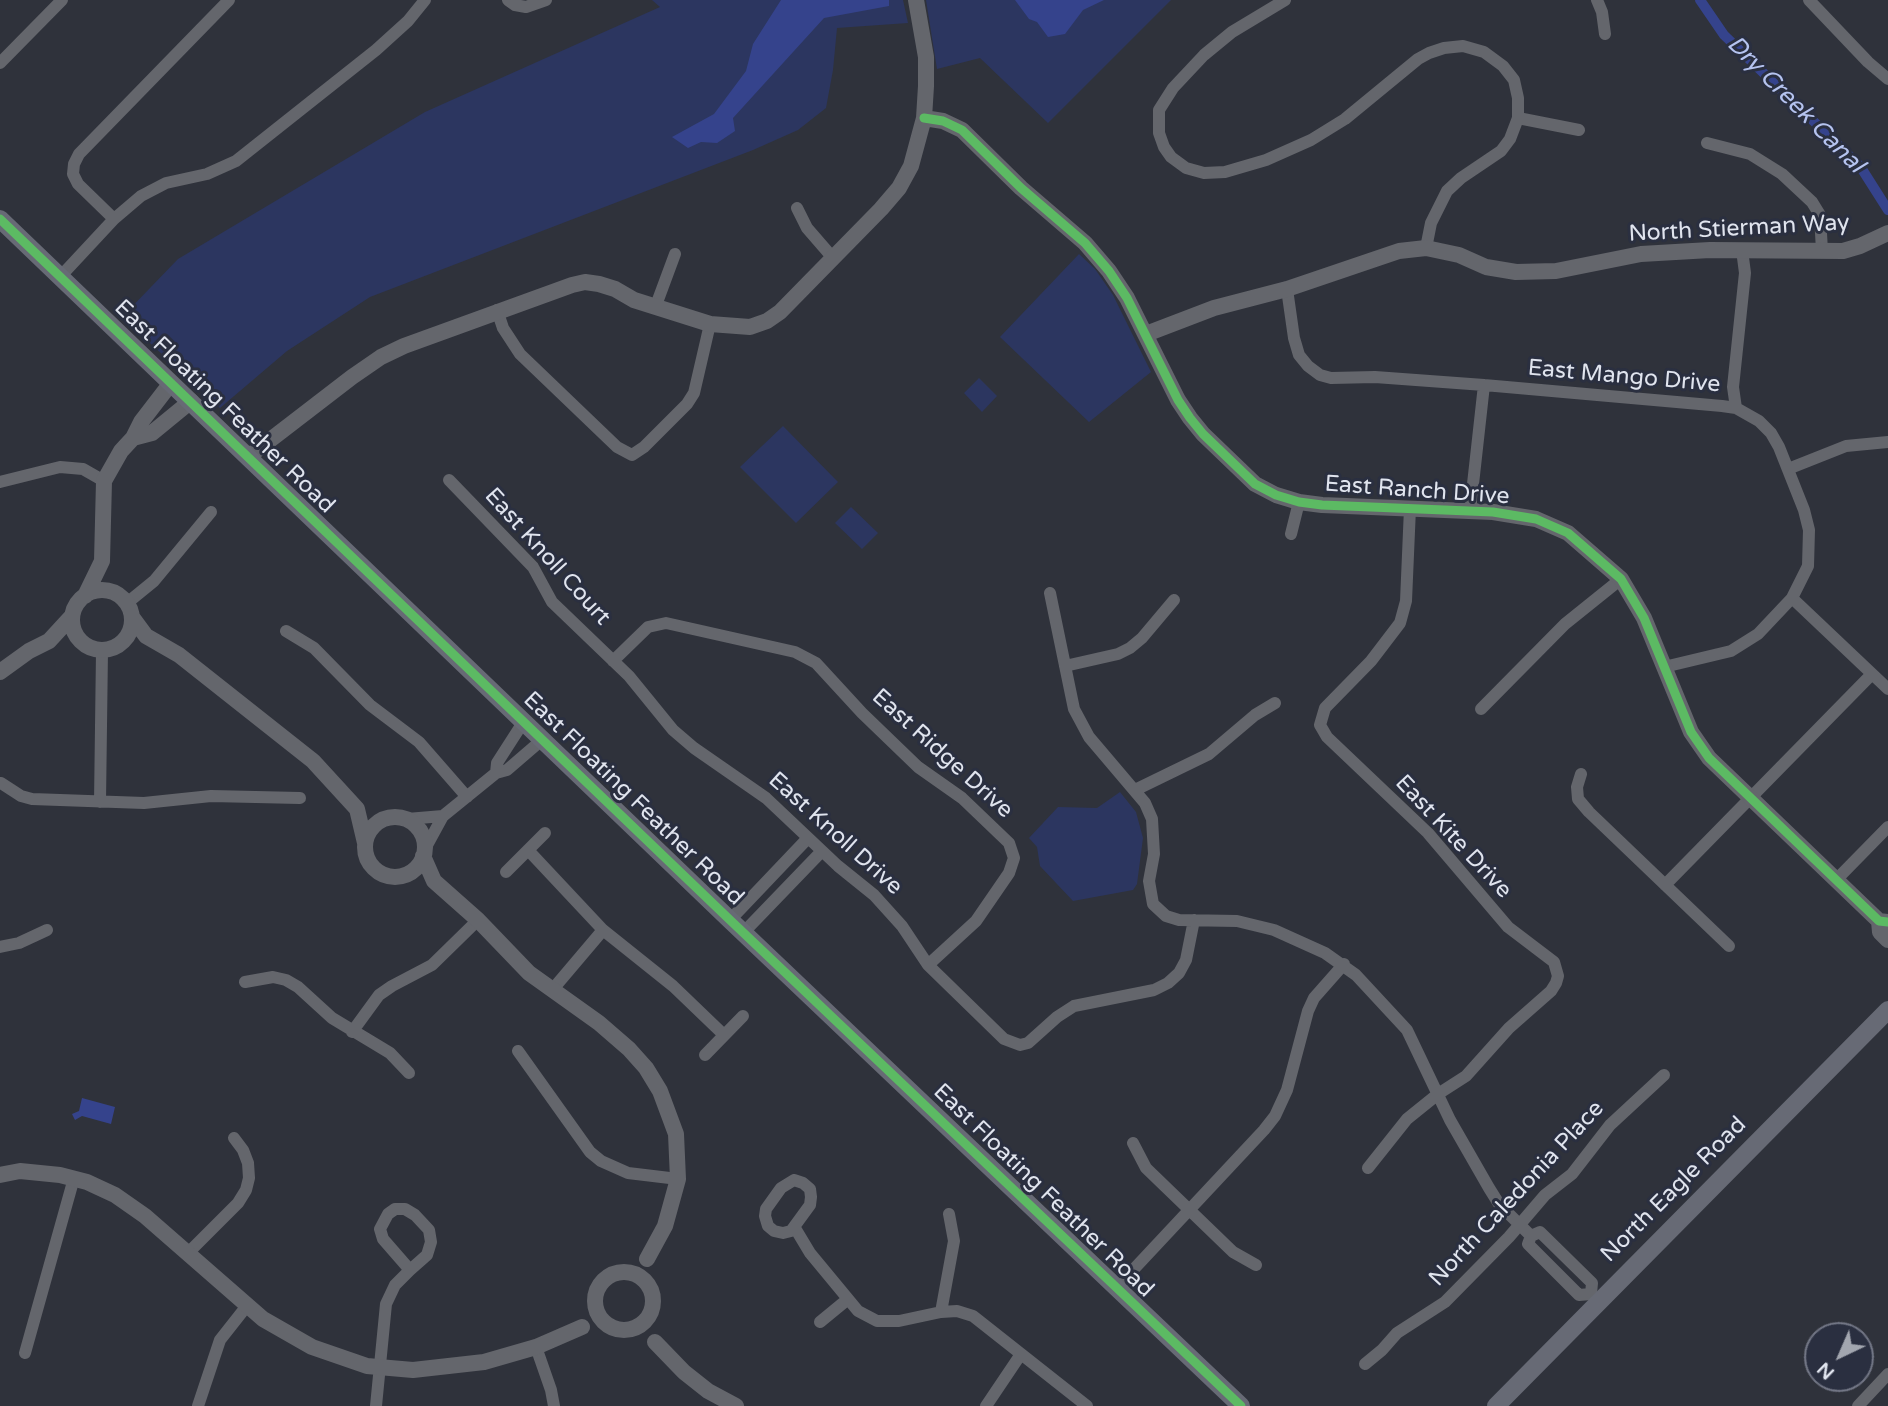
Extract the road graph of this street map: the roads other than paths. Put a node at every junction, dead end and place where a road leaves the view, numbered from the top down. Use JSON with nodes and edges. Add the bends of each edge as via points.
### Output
{"nodes":[{"id":1,"x":229,"y":0,"type":"edge"},
{"id":2,"x":425,"y":0,"type":"edge"},
{"id":3,"x":508,"y":0,"type":"edge"},
{"id":4,"x":546,"y":0,"type":"edge"},
{"id":5,"x":916,"y":0,"type":"edge"},
{"id":6,"x":1285,"y":0,"type":"edge"},
{"id":7,"x":1597,"y":0,"type":"edge"},
{"id":8,"x":1809,"y":0,"type":"edge"},
{"id":9,"x":58,"y":1,"type":"edge"},
{"id":10,"x":1605,"y":34,"type":"dead end"},
{"id":11,"x":0,"y":62,"type":"edge"},
{"id":12,"x":1888,"y":79,"type":"edge"},
{"id":13,"x":924,"y":118,"type":"junction"},
{"id":14,"x":1518,"y":118,"type":"junction"},
{"id":15,"x":1579,"y":130,"type":"dead end"},
{"id":16,"x":1707,"y":143,"type":"dead end"},
{"id":17,"x":797,"y":208,"type":"dead end"},
{"id":18,"x":0,"y":219,"type":"edge"},
{"id":19,"x":114,"y":219,"type":"junction"},
{"id":20,"x":1888,"y":233,"type":"edge"},
{"id":21,"x":1426,"y":248,"type":"junction"},
{"id":22,"x":1742,"y":250,"type":"junction"},
{"id":23,"x":1822,"y":251,"type":"junction"},
{"id":24,"x":675,"y":254,"type":"dead end"},
{"id":25,"x":833,"y":258,"type":"junction"},
{"id":26,"x":60,"y":276,"type":"junction"},
{"id":27,"x":1287,"y":289,"type":"junction"},
{"id":28,"x":655,"y":308,"type":"junction"},
{"id":29,"x":497,"y":310,"type":"junction"},
{"id":30,"x":710,"y":324,"type":"junction"},
{"id":31,"x":1146,"y":334,"type":"junction"},
{"id":32,"x":171,"y":383,"type":"junction"},
{"id":33,"x":1484,"y":385,"type":"junction"},
{"id":34,"x":191,"y":401,"type":"junction"},
{"id":35,"x":1735,"y":408,"type":"junction"},
{"id":36,"x":133,"y":438,"type":"junction"},
{"id":37,"x":1888,"y":442,"type":"edge"},
{"id":38,"x":248,"y":457,"type":"junction"},
{"id":39,"x":1788,"y":469,"type":"junction"},
{"id":40,"x":449,"y":480,"type":"dead end"},
{"id":41,"x":104,"y":481,"type":"junction"},
{"id":42,"x":0,"y":482,"type":"edge"},
{"id":43,"x":1298,"y":502,"type":"junction"},
{"id":44,"x":1410,"y":508,"type":"junction"},
{"id":45,"x":1470,"y":511,"type":"junction"},
{"id":46,"x":211,"y":512,"type":"dead end"},
{"id":47,"x":1291,"y":534,"type":"dead end"},
{"id":48,"x":102,"y":561,"type":"junction"},
{"id":49,"x":1621,"y":579,"type":"junction"},
{"id":50,"x":1050,"y":593,"type":"dead end"},
{"id":51,"x":85,"y":596,"type":"junction"},
{"id":52,"x":1792,"y":598,"type":"junction"},
{"id":53,"x":1174,"y":600,"type":"dead end"},
{"id":54,"x":126,"y":606,"type":"junction"},
{"id":55,"x":72,"y":616,"type":"junction"},
{"id":56,"x":286,"y":631,"type":"dead end"},
{"id":57,"x":49,"y":641,"type":"junction"},
{"id":58,"x":121,"y":644,"type":"junction"},
{"id":59,"x":84,"y":645,"type":"junction"},
{"id":60,"x":163,"y":646,"type":"junction"},
{"id":61,"x":102,"y":650,"type":"junction"},
{"id":62,"x":613,"y":661,"type":"junction"},
{"id":63,"x":1065,"y":666,"type":"junction"},
{"id":64,"x":1664,"y":667,"type":"junction"},
{"id":65,"x":0,"y":672,"type":"edge"},
{"id":66,"x":1872,"y":674,"type":"junction"},
{"id":67,"x":1888,"y":689,"type":"edge"},
{"id":68,"x":1275,"y":703,"type":"dead end"},
{"id":69,"x":1481,"y":709,"type":"dead end"},
{"id":70,"x":524,"y":721,"type":"junction"},
{"id":71,"x":543,"y":739,"type":"junction"},
{"id":72,"x":496,"y":773,"type":"junction"},
{"id":73,"x":1581,"y":774,"type":"dead end"},
{"id":74,"x":1,"y":783,"type":"edge"},
{"id":75,"x":1135,"y":790,"type":"junction"},
{"id":76,"x":467,"y":797,"type":"junction"},
{"id":77,"x":300,"y":798,"type":"dead end"},
{"id":78,"x":1751,"y":798,"type":"junction"},
{"id":79,"x":100,"y":802,"type":"junction"},
{"id":80,"x":357,"y":809,"type":"junction"},
{"id":81,"x":443,"y":816,"type":"junction"},
{"id":82,"x":390,"y":817,"type":"junction"},
{"id":83,"x":408,"y":819,"type":"junction"},
{"id":84,"x":1888,"y":827,"type":"edge"},
{"id":85,"x":545,"y":833,"type":"dead end"},
{"id":86,"x":808,"y":838,"type":"junction"},
{"id":87,"x":365,"y":843,"type":"junction"},
{"id":88,"x":528,"y":850,"type":"junction"},
{"id":89,"x":822,"y":851,"type":"junction"},
{"id":90,"x":424,"y":852,"type":"junction"},
{"id":91,"x":506,"y":872,"type":"dead end"},
{"id":92,"x":405,"y":875,"type":"junction"},
{"id":93,"x":1836,"y":880,"type":"junction"},
{"id":94,"x":434,"y":881,"type":"junction"},
{"id":95,"x":1665,"y":885,"type":"junction"},
{"id":96,"x":478,"y":920,"type":"junction"},
{"id":97,"x":730,"y":920,"type":"junction"},
{"id":98,"x":1194,"y":920,"type":"junction"},
{"id":99,"x":1884,"y":921,"type":"edge"},
{"id":100,"x":47,"y":930,"type":"dead end"},
{"id":101,"x":603,"y":930,"type":"junction"},
{"id":102,"x":743,"y":933,"type":"junction"},
{"id":103,"x":1888,"y":940,"type":"edge"},
{"id":104,"x":1729,"y":946,"type":"dead end"},
{"id":105,"x":0,"y":947,"type":"edge"},
{"id":106,"x":1344,"y":964,"type":"junction"},
{"id":107,"x":928,"y":965,"type":"junction"},
{"id":108,"x":245,"y":982,"type":"dead end"},
{"id":109,"x":553,"y":989,"type":"junction"},
{"id":110,"x":1888,"y":1010,"type":"edge"},
{"id":111,"x":743,"y":1016,"type":"dead end"},
{"id":112,"x":352,"y":1032,"type":"junction"},
{"id":113,"x":724,"y":1035,"type":"junction"},
{"id":114,"x":518,"y":1051,"type":"dead end"},
{"id":115,"x":705,"y":1055,"type":"dead end"},
{"id":116,"x":409,"y":1073,"type":"dead end"},
{"id":117,"x":1664,"y":1075,"type":"dead end"},
{"id":118,"x":1438,"y":1094,"type":"junction"},
{"id":119,"x":234,"y":1138,"type":"dead end"},
{"id":120,"x":1133,"y":1143,"type":"dead end"},
{"id":121,"x":1368,"y":1168,"type":"dead end"},
{"id":122,"x":0,"y":1175,"type":"edge"},
{"id":123,"x":74,"y":1178,"type":"junction"},
{"id":124,"x":678,"y":1179,"type":"junction"},
{"id":125,"x":1189,"y":1210,"type":"junction"},
{"id":126,"x":949,"y":1214,"type":"dead end"},
{"id":127,"x":1520,"y":1225,"type":"junction"},
{"id":128,"x":795,"y":1228,"type":"dead end"},
{"id":129,"x":187,"y":1254,"type":"junction"},
{"id":130,"x":647,"y":1259,"type":"junction"},
{"id":131,"x":1256,"y":1265,"type":"dead end"},
{"id":132,"x":410,"y":1270,"type":"junction"},
{"id":133,"x":623,"y":1271,"type":"junction"},
{"id":134,"x":648,"y":1284,"type":"junction"},
{"id":135,"x":1118,"y":1290,"type":"junction"},
{"id":136,"x":1595,"y":1298,"type":"junction"},
{"id":137,"x":848,"y":1299,"type":"junction"},
{"id":138,"x":594,"y":1305,"type":"junction"},
{"id":139,"x":246,"y":1307,"type":"junction"},
{"id":140,"x":941,"y":1311,"type":"junction"},
{"id":141,"x":652,"y":1312,"type":"junction"},
{"id":142,"x":820,"y":1322,"type":"dead end"},
{"id":143,"x":582,"y":1327,"type":"junction"},
{"id":144,"x":611,"y":1328,"type":"junction"},
{"id":145,"x":631,"y":1330,"type":"junction"},
{"id":146,"x":655,"y":1342,"type":"junction"},
{"id":147,"x":536,"y":1347,"type":"junction"},
{"id":148,"x":25,"y":1353,"type":"dead end"},
{"id":149,"x":1021,"y":1354,"type":"junction"},
{"id":150,"x":1366,"y":1364,"type":"dead end"},
{"id":151,"x":381,"y":1368,"type":"junction"},
{"id":152,"x":1888,"y":1374,"type":"edge"},
{"id":153,"x":198,"y":1406,"type":"edge"},
{"id":154,"x":376,"y":1406,"type":"edge"},
{"id":155,"x":554,"y":1406,"type":"edge"},
{"id":156,"x":736,"y":1406,"type":"edge"},
{"id":157,"x":986,"y":1406,"type":"edge"},
{"id":158,"x":1087,"y":1406,"type":"edge"},
{"id":159,"x":1241,"y":1406,"type":"edge"},
{"id":160,"x":1496,"y":1406,"type":"edge"},
{"id":161,"x":1858,"y":1406,"type":"edge"}],
"edges":[{"from":1,"to":19,"type":"street","via":[[79,154],[73,174],[78,184]]},
{"from":2,"to":19,"type":"street","via":[[376,50],[236,161],[152,189]]},
{"from":3,"to":4,"type":"street","via":[[526,7]]},
{"from":5,"to":13,"type":"street","via":[[926,57]]},
{"from":6,"to":14,"type":"street","via":[[1232,32],[1165,97],[1159,110],[1159,133],[1171,157],[1186,168],[1225,172],[1311,140],[1374,97],[1418,59],[1444,48],[1463,46],[1484,52],[1503,66],[1514,80]]},
{"from":7,"to":10,"type":"street"},
{"from":8,"to":12,"type":"street"},
{"from":9,"to":11,"type":"street"},
{"from":13,"to":25,"type":"street","via":[[911,166],[899,188]]},
{"from":13,"to":31,"type":"street","name":"East Ranch Drive","via":[[962,130],[1085,243],[1109,271]]},
{"from":14,"to":15,"type":"street"},
{"from":14,"to":21,"type":"street","via":[[1501,151],[1447,191],[1431,223]]},
{"from":16,"to":23,"type":"street","via":[[1750,154],[1782,174],[1812,202],[1819,215]]},
{"from":17,"to":25,"type":"street","via":[[812,235]]},
{"from":18,"to":26,"type":"main road","name":"East Floating Feather Road"},
{"from":19,"to":26,"type":"street"},
{"from":20,"to":23,"type":"street","name":"North Stierman Way","via":[[1843,251]]},
{"from":21,"to":22,"type":"street","name":"North Stierman Way","via":[[1516,272],[1556,271],[1641,254]]},
{"from":21,"to":27,"type":"street","name":"North Stierman Way","via":[[1399,251]]},
{"from":22,"to":23,"type":"street","name":"North Stierman Way"},
{"from":22,"to":35,"type":"street","via":[[1745,273],[1733,387]]},
{"from":24,"to":28,"type":"street"},
{"from":25,"to":30,"type":"street","via":[[767,321],[750,327]]},
{"from":26,"to":32,"type":"main road","name":"East Floating Feather Road"},
{"from":27,"to":31,"type":"street","name":"North Stierman Way","via":[[1214,308]]},
{"from":27,"to":33,"type":"street","name":"East Mango Drive","via":[[1299,355],[1320,375]]},
{"from":28,"to":29,"type":"street","via":[[615,289],[585,282]]},
{"from":28,"to":30,"type":"street"},
{"from":29,"to":30,"type":"street","via":[[520,354],[617,447],[632,455],[694,393]]},
{"from":29,"to":38,"type":"street","via":[[381,357]]},
{"from":31,"to":43,"type":"street","name":"East Ranch Drive","via":[[1178,400],[1203,435],[1255,484]]},
{"from":32,"to":34,"type":"main road","name":"East Floating Feather Road"},
{"from":32,"to":36,"type":"street"},
{"from":33,"to":35,"type":"street","name":"East Mango Drive"},
{"from":33,"to":45,"type":"street"},
{"from":34,"to":36,"type":"street","via":[[152,433]]},
{"from":34,"to":38,"type":"main road","name":"East Floating Feather Road"},
{"from":35,"to":39,"type":"street","name":"East Mango Drive","via":[[1771,433]]},
{"from":36,"to":41,"type":"street"},
{"from":37,"to":39,"type":"street","via":[[1846,446]]},
{"from":38,"to":70,"type":"main road","name":"East Floating Feather Road"},
{"from":39,"to":52,"type":"street","name":"East Mango Drive","via":[[1809,530],[1808,566]]},
{"from":40,"to":62,"type":"street","name":"East Knoll Court","via":[[533,567],[552,602]]},
{"from":41,"to":42,"type":"street","via":[[83,469],[60,467]]},
{"from":41,"to":48,"type":"street"},
{"from":43,"to":44,"type":"street","name":"East Ranch Drive"},
{"from":43,"to":47,"type":"street","name":"East Ranch Drive"},
{"from":44,"to":45,"type":"street","name":"East Ranch Drive"},
{"from":44,"to":118,"type":"street","name":"East Kite Drive","via":[[1406,601],[1399,623],[1371,661],[1325,708],[1320,721],[1327,737],[1428,833],[1508,927],[1554,962],[1558,976],[1551,991],[1508,1028],[1466,1076]]},
{"from":45,"to":49,"type":"street","name":"East Ranch Drive","via":[[1536,519],[1568,533]]},
{"from":46,"to":54,"type":"street","via":[[154,581]]},
{"from":48,"to":51,"type":"street"},
{"from":48,"to":54,"type":"street"},
{"from":49,"to":64,"type":"street","name":"East Ranch Drive","via":[[1644,618]]},
{"from":49,"to":69,"type":"street","via":[[1564,624]]},
{"from":50,"to":63,"type":"street"},
{"from":51,"to":54,"type":"street","via":[[103,590]]},
{"from":51,"to":55,"type":"street"},
{"from":52,"to":64,"type":"street","name":"East Mango Drive","via":[[1758,634],[1731,651]]},
{"from":52,"to":66,"type":"street"},
{"from":53,"to":63,"type":"street","via":[[1130,648]]},
{"from":54,"to":58,"type":"street","via":[[128,637]]},
{"from":54,"to":60,"type":"street","via":[[146,636]]},
{"from":55,"to":57,"type":"street"},
{"from":55,"to":59,"type":"street","via":[[74,632]]},
{"from":56,"to":76,"type":"street","via":[[314,648],[370,705],[419,743]]},
{"from":57,"to":59,"type":"street"},
{"from":57,"to":65,"type":"street"},
{"from":58,"to":60,"type":"street"},
{"from":58,"to":61,"type":"street"},
{"from":59,"to":61,"type":"street"},
{"from":60,"to":80,"type":"street","via":[[313,761]]},
{"from":61,"to":79,"type":"street"},
{"from":62,"to":86,"type":"street","name":"East Knoll Drive","via":[[673,730],[766,798]]},
{"from":62,"to":107,"type":"street","name":"East Ridge Drive","via":[[648,627],[667,623],[795,652],[816,663],[918,767],[962,798],[1009,843],[1014,858],[1009,873],[976,921]]},
{"from":63,"to":75,"type":"street","via":[[1081,724]]},
{"from":64,"to":78,"type":"street","name":"East Ranch Drive","via":[[1691,732],[1709,758]]},
{"from":66,"to":67,"type":"street"},
{"from":66,"to":78,"type":"street"},
{"from":68,"to":75,"type":"street","via":[[1209,754]]},
{"from":70,"to":71,"type":"main road","name":"East Floating Feather Road"},
{"from":70,"to":72,"type":"street","via":[[497,763]]},
{"from":71,"to":72,"type":"street","via":[[507,770]]},
{"from":71,"to":97,"type":"main road","name":"East Floating Feather Road"},
{"from":72,"to":76,"type":"street"},
{"from":73,"to":95,"type":"street","via":[[1578,799]]},
{"from":74,"to":79,"type":"street","via":[[32,799]]},
{"from":75,"to":98,"type":"street","via":[[1152,820],[1153,904],[1166,916]]},
{"from":76,"to":81,"type":"street"},
{"from":77,"to":79,"type":"street","via":[[211,796]]},
{"from":78,"to":93,"type":"street","name":"East Ranch Drive"},
{"from":78,"to":95,"type":"street"},
{"from":80,"to":82,"type":"street"},
{"from":80,"to":87,"type":"street"},
{"from":81,"to":83,"type":"street"},
{"from":81,"to":90,"type":"street"},
{"from":82,"to":83,"type":"street"},
{"from":82,"to":87,"type":"street","via":[[373,826]]},
{"from":83,"to":90,"type":"street","via":[[419,830]]},
{"from":84,"to":93,"type":"street"},
{"from":85,"to":88,"type":"street"},
{"from":86,"to":89,"type":"street","name":"East Knoll Drive"},
{"from":86,"to":97,"type":"street"},
{"from":87,"to":92,"type":"street","via":[[373,868],[385,875]]},
{"from":88,"to":91,"type":"street"},
{"from":88,"to":101,"type":"street"},
{"from":89,"to":102,"type":"street"},
{"from":89,"to":107,"type":"street","name":"East Knoll Drive","via":[[888,909]]},
{"from":90,"to":92,"type":"street"},
{"from":90,"to":94,"type":"street"},
{"from":92,"to":94,"type":"street"},
{"from":93,"to":99,"type":"street","name":"East Ranch Drive"},
{"from":94,"to":96,"type":"street"},
{"from":95,"to":104,"type":"street"},
{"from":96,"to":109,"type":"street","via":[[529,973]]},
{"from":96,"to":112,"type":"street","via":[[432,965],[379,995]]},
{"from":97,"to":102,"type":"main road","name":"East Floating Feather Road"},
{"from":98,"to":106,"type":"street","via":[[1237,921],[1273,930]]},
{"from":98,"to":107,"type":"street","name":"East Knoll Drive","via":[[1186,960],[1168,983],[1074,1006],[1035,1039],[1020,1045],[1004,1039]]},
{"from":99,"to":103,"type":"street","name":"East Ranch Drive","via":[[1880,932]]},
{"from":100,"to":105,"type":"street"},
{"from":101,"to":109,"type":"street"},
{"from":101,"to":113,"type":"street","via":[[673,986]]},
{"from":102,"to":135,"type":"main road","name":"East Floating Feather Road"},
{"from":106,"to":118,"type":"street","via":[[1407,1030]]},
{"from":106,"to":125,"type":"street","via":[[1308,1011],[1287,1090],[1275,1116]]},
{"from":108,"to":112,"type":"street","via":[[273,977],[286,980]]},
{"from":109,"to":124,"type":"street","via":[[629,1049],[653,1079],[674,1126]]},
{"from":110,"to":136,"type":"main road","name":"North Eagle Road"},
{"from":111,"to":113,"type":"street"},
{"from":112,"to":116,"type":"street","via":[[390,1053]]},
{"from":113,"to":115,"type":"street"},
{"from":114,"to":124,"type":"street","via":[[601,1161],[628,1173]]},
{"from":117,"to":127,"type":"street","name":"North Caledonia Place","via":[[1609,1125],[1573,1174],[1545,1195]]},
{"from":118,"to":121,"type":"street","via":[[1407,1119]]},
{"from":118,"to":127,"type":"street","via":[[1489,1188]]},
{"from":119,"to":129,"type":"street","via":[[248,1163],[246,1190]]},
{"from":120,"to":125,"type":"street","via":[[1146,1168]]},
{"from":122,"to":123,"type":"street","via":[[20,1171]]},
{"from":123,"to":129,"type":"street","via":[[128,1203]]},
{"from":123,"to":148,"type":"street"},
{"from":124,"to":130,"type":"street","via":[[665,1226]]},
{"from":125,"to":131,"type":"street","via":[[1233,1252]]},
{"from":125,"to":135,"type":"street"},
{"from":126,"to":140,"type":"street","via":[[954,1241]]},
{"from":127,"to":136,"type":"street","via":[[1531,1236],[1540,1231],[1558,1248],[1592,1283]]},
{"from":127,"to":150,"type":"street","name":"North Caledonia Place","via":[[1445,1302],[1397,1333]]},
{"from":128,"to":137,"type":"street","via":[[810,1254]]},
{"from":129,"to":139,"type":"street"},
{"from":130,"to":133,"type":"street"},
{"from":130,"to":134,"type":"street"},
{"from":132,"to":132,"type":"street","via":[[427,1255],[429,1230],[415,1215],[396,1209],[380,1229],[383,1240]]},
{"from":132,"to":151,"type":"street","via":[[395,1285],[386,1304]]},
{"from":133,"to":134,"type":"street"},
{"from":133,"to":138,"type":"street","via":[[598,1286]]},
{"from":134,"to":141,"type":"street"},
{"from":135,"to":159,"type":"main road","name":"East Floating Feather Road"},
{"from":136,"to":160,"type":"main road","name":"North Eagle Road"},
{"from":137,"to":140,"type":"street","via":[[858,1311],[877,1321]]},
{"from":137,"to":142,"type":"street"},
{"from":138,"to":143,"type":"street"},
{"from":138,"to":144,"type":"street"},
{"from":139,"to":151,"type":"street","via":[[312,1347]]},
{"from":139,"to":153,"type":"street","via":[[220,1339]]},
{"from":140,"to":149,"type":"street","via":[[973,1316]]},
{"from":141,"to":145,"type":"street"},
{"from":141,"to":146,"type":"street"},
{"from":143,"to":144,"type":"street"},
{"from":143,"to":147,"type":"street"},
{"from":144,"to":145,"type":"street"},
{"from":145,"to":146,"type":"street"},
{"from":146,"to":156,"type":"street","via":[[708,1391]]},
{"from":147,"to":151,"type":"street","via":[[471,1364]]},
{"from":147,"to":155,"type":"street"},
{"from":149,"to":157,"type":"street"},
{"from":149,"to":158,"type":"street"},
{"from":151,"to":154,"type":"street"},
{"from":152,"to":161,"type":"street"}]}
